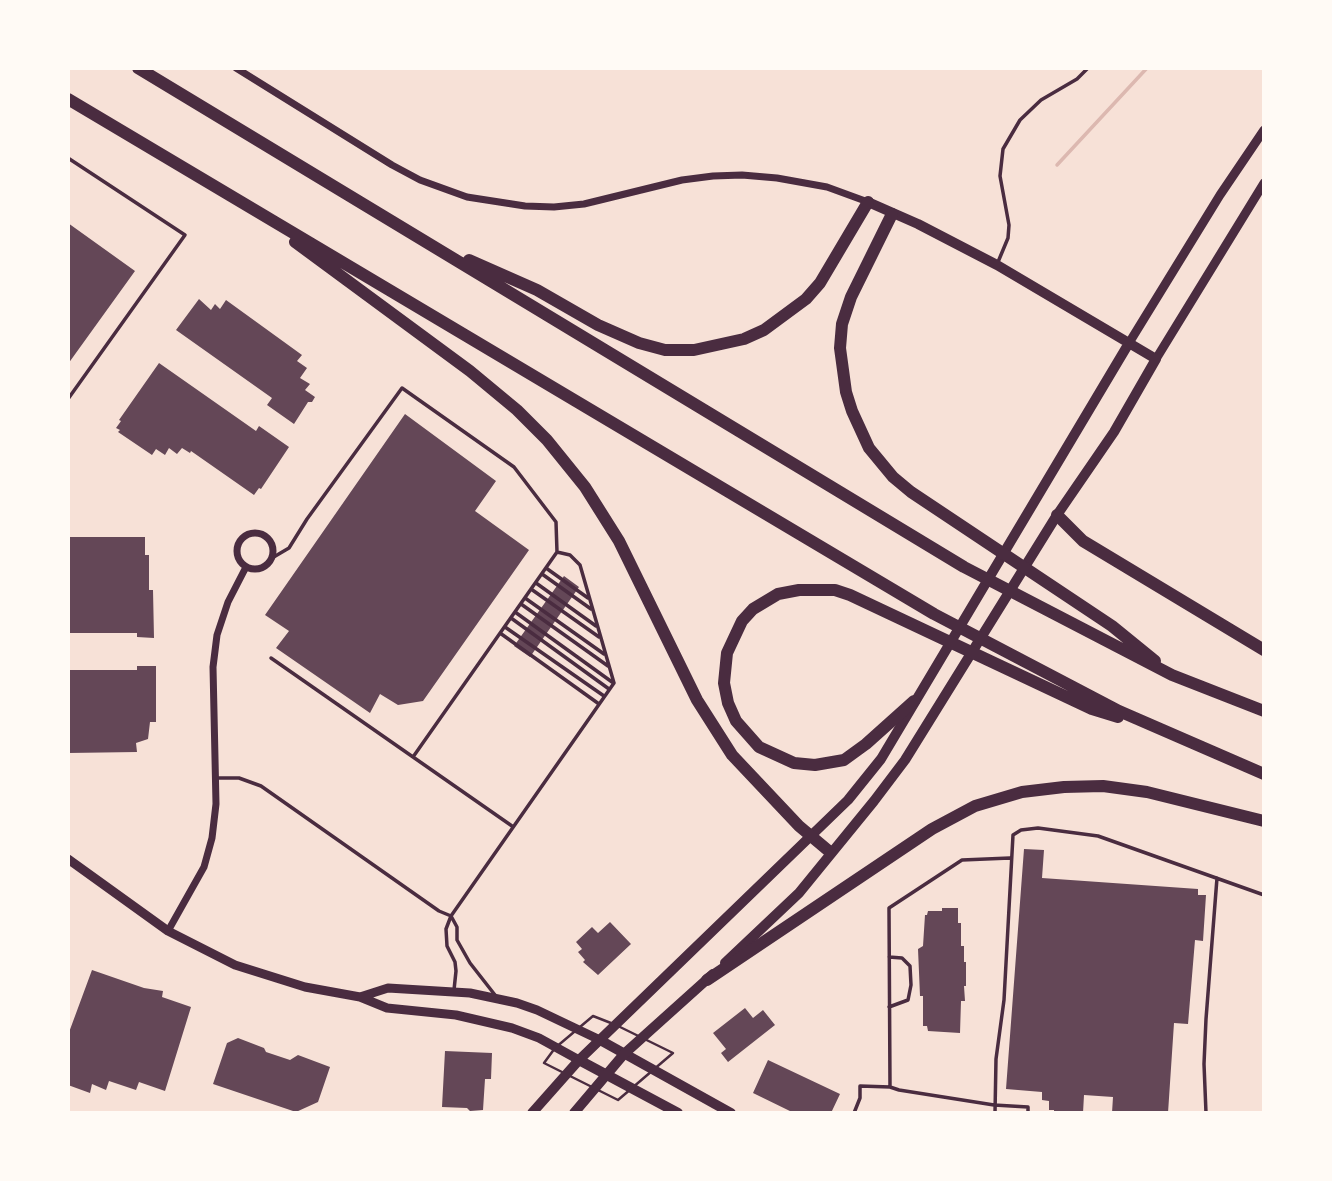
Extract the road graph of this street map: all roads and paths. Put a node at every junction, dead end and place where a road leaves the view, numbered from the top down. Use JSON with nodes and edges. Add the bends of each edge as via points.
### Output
{"nodes":[{"id":1,"x":138,"y":68,"type":"edge"},
{"id":2,"x":236,"y":68,"type":"edge"},
{"id":3,"x":1088,"y":68,"type":"edge"},
{"id":4,"x":68,"y":99,"type":"edge"},
{"id":5,"x":1264,"y":130,"type":"edge"},
{"id":6,"x":1260,"y":141,"type":"edge"},
{"id":7,"x":68,"y":158,"type":"edge"},
{"id":8,"x":1264,"y":183,"type":"edge"},
{"id":9,"x":868,"y":202,"type":"junction"},
{"id":10,"x":245,"y":205,"type":"junction"},
{"id":11,"x":892,"y":214,"type":"junction"},
{"id":12,"x":426,"y":242,"type":"junction"},
{"id":13,"x":997,"y":265,"type":"junction"},
{"id":14,"x":1129,"y":343,"type":"junction"},
{"id":15,"x":1156,"y":359,"type":"junction"},
{"id":16,"x":68,"y":399,"type":"edge"},
{"id":17,"x":1057,"y":515,"type":"junction"},
{"id":18,"x":557,"y":552,"type":"junction"},
{"id":19,"x":272,"y":558,"type":"junction"},
{"id":20,"x":246,"y":567,"type":"junction"},
{"id":21,"x":546,"y":568,"type":"junction"},
{"id":22,"x":542,"y":574,"type":"junction"},
{"id":23,"x":536,"y":583,"type":"junction"},
{"id":24,"x":531,"y":589,"type":"junction"},
{"id":25,"x":525,"y":598,"type":"junction"},
{"id":26,"x":590,"y":600,"type":"junction"},
{"id":27,"x":521,"y":604,"type":"junction"},
{"id":28,"x":593,"y":610,"type":"junction"},
{"id":29,"x":515,"y":612,"type":"junction"},
{"id":30,"x":511,"y":618,"type":"junction"},
{"id":31,"x":505,"y":627,"type":"junction"},
{"id":32,"x":598,"y":627,"type":"junction"},
{"id":33,"x":500,"y":633,"type":"junction"},
{"id":34,"x":601,"y":638,"type":"junction"},
{"id":35,"x":1264,"y":650,"type":"edge"},
{"id":36,"x":606,"y":655,"type":"junction"},
{"id":37,"x":271,"y":659,"type":"dead end"},
{"id":38,"x":610,"y":667,"type":"junction"},
{"id":39,"x":1023,"y":670,"type":"junction"},
{"id":40,"x":1172,"y":675,"type":"junction"},
{"id":41,"x":614,"y":683,"type":"junction"},
{"id":42,"x":609,"y":689,"type":"junction"},
{"id":43,"x":604,"y":696,"type":"junction"},
{"id":44,"x":914,"y":701,"type":"junction"},
{"id":45,"x":599,"y":704,"type":"junction"},
{"id":46,"x":1264,"y":711,"type":"edge"},
{"id":47,"x":413,"y":757,"type":"junction"},
{"id":48,"x":1264,"y":774,"type":"edge"},
{"id":49,"x":215,"y":778,"type":"junction"},
{"id":50,"x":1264,"y":821,"type":"edge"},
{"id":51,"x":512,"y":826,"type":"junction"},
{"id":52,"x":812,"y":837,"type":"junction"},
{"id":53,"x":830,"y":852,"type":"junction"},
{"id":54,"x":1010,"y":858,"type":"junction"},
{"id":55,"x":68,"y":859,"type":"edge"},
{"id":56,"x":1217,"y":878,"type":"junction"},
{"id":57,"x":1264,"y":894,"type":"edge"},
{"id":58,"x":451,"y":916,"type":"junction"},
{"id":59,"x":168,"y":930,"type":"junction"},
{"id":60,"x":889,"y":957,"type":"junction"},
{"id":61,"x":707,"y":980,"type":"junction"},
{"id":62,"x":454,"y":991,"type":"junction"},
{"id":63,"x":360,"y":997,"type":"junction"},
{"id":64,"x":499,"y":999,"type":"junction"},
{"id":65,"x":889,"y":1007,"type":"junction"},
{"id":66,"x":600,"y":1040,"type":"junction"},
{"id":67,"x":624,"y":1054,"type":"junction"},
{"id":68,"x":579,"y":1060,"type":"junction"},
{"id":69,"x":607,"y":1074,"type":"junction"},
{"id":70,"x":890,"y":1087,"type":"junction"},
{"id":71,"x":994,"y":1105,"type":"junction"},
{"id":72,"x":532,"y":1113,"type":"edge"},
{"id":73,"x":574,"y":1113,"type":"edge"},
{"id":74,"x":678,"y":1113,"type":"edge"},
{"id":75,"x":731,"y":1113,"type":"edge"},
{"id":76,"x":854,"y":1113,"type":"edge"},
{"id":77,"x":995,"y":1113,"type":"edge"},
{"id":78,"x":1028,"y":1113,"type":"edge"},
{"id":79,"x":1206,"y":1113,"type":"edge"}],
"edges":[{"from":1,"to":12,"type":"highway"},
{"from":2,"to":9,"type":"street","via":[[392,165],[467,197],[554,207],[682,180],[742,175],[827,187]]},
{"from":3,"to":13,"type":"lane","via":[[1020,120],[1003,149],[1000,176],[1009,225]]},
{"from":4,"to":10,"type":"highway"},
{"from":5,"to":6,"type":"street"},
{"from":6,"to":14,"type":"street","via":[[1213,206]]},
{"from":7,"to":16,"type":"lane","via":[[185,235]]},
{"from":8,"to":15,"type":"street"},
{"from":9,"to":11,"type":"main road"},
{"from":9,"to":12,"type":"highway","via":[[806,299],[764,330],[694,350],[665,350],[639,343],[537,290]]},
{"from":10,"to":39,"type":"highway"},
{"from":10,"to":52,"type":"highway","via":[[470,371],[547,440],[599,506],[697,700],[732,755]]},
{"from":11,"to":13,"type":"main road"},
{"from":11,"to":40,"type":"highway","via":[[851,297],[840,348],[846,392],[879,462],[911,492],[1112,626]]},
{"from":12,"to":40,"type":"highway","via":[[964,567]]},
{"from":13,"to":14,"type":"main road"},
{"from":14,"to":15,"type":"main road"},
{"from":14,"to":44,"type":"main road"},
{"from":15,"to":17,"type":"main road","via":[[1114,432]]},
{"from":17,"to":35,"type":"highway","via":[[1083,541]]},
{"from":17,"to":53,"type":"main road","via":[[905,760]]},
{"from":18,"to":19,"type":"lane","via":[[556,522],[513,467],[402,388],[289,548]]},
{"from":18,"to":21,"type":"lane"},
{"from":18,"to":26,"type":"lane","via":[[570,555],[580,565]]},
{"from":19,"to":20,"type":"street","via":[[264,567]]},
{"from":19,"to":20,"type":"street","via":[[269,540],[259,533],[247,535],[239,542],[237,553]]},
{"from":20,"to":49,"type":"street","via":[[217,635],[213,667]]},
{"from":21,"to":22,"type":"lane"},
{"from":21,"to":26,"type":"lane"},
{"from":22,"to":23,"type":"lane"},
{"from":22,"to":28,"type":"lane"},
{"from":23,"to":24,"type":"lane"},
{"from":23,"to":32,"type":"lane"},
{"from":24,"to":25,"type":"lane"},
{"from":24,"to":34,"type":"lane"},
{"from":25,"to":27,"type":"lane"},
{"from":25,"to":36,"type":"lane"},
{"from":26,"to":28,"type":"lane"},
{"from":27,"to":29,"type":"lane"},
{"from":27,"to":38,"type":"lane"},
{"from":28,"to":32,"type":"lane"},
{"from":29,"to":30,"type":"lane"},
{"from":29,"to":41,"type":"lane"},
{"from":30,"to":31,"type":"lane"},
{"from":30,"to":42,"type":"lane"},
{"from":31,"to":33,"type":"lane"},
{"from":31,"to":43,"type":"lane"},
{"from":32,"to":34,"type":"lane"},
{"from":33,"to":45,"type":"lane"},
{"from":33,"to":47,"type":"lane"},
{"from":34,"to":36,"type":"lane"},
{"from":36,"to":38,"type":"lane"},
{"from":37,"to":47,"type":"lane"},
{"from":38,"to":41,"type":"lane"},
{"from":39,"to":44,"type":"highway","via":[[835,590],[778,594],[742,621],[727,653],[724,683],[736,721],[759,747],[794,763],[844,760]]},
{"from":39,"to":48,"type":"highway"},
{"from":40,"to":46,"type":"highway"},
{"from":41,"to":42,"type":"lane"},
{"from":42,"to":43,"type":"lane"},
{"from":43,"to":45,"type":"lane"},
{"from":44,"to":52,"type":"main road","via":[[881,759]]},
{"from":45,"to":51,"type":"lane"},
{"from":47,"to":51,"type":"lane"},
{"from":49,"to":58,"type":"lane","via":[[239,778],[261,786]]},
{"from":49,"to":59,"type":"street","via":[[212,838],[204,867]]},
{"from":50,"to":61,"type":"highway","via":[[1103,786],[1022,792],[975,806],[932,829]]},
{"from":51,"to":58,"type":"lane"},
{"from":52,"to":53,"type":"highway"},
{"from":52,"to":66,"type":"main road"},
{"from":53,"to":61,"type":"main road","via":[[799,893]]},
{"from":54,"to":56,"type":"lane","via":[[1013,835],[1038,828],[1098,836]]},
{"from":54,"to":60,"type":"lane","via":[[962,860],[888,908]]},
{"from":54,"to":71,"type":"lane"},
{"from":55,"to":59,"type":"street"},
{"from":56,"to":57,"type":"lane"},
{"from":56,"to":79,"type":"lane","via":[[1206,1019]]},
{"from":58,"to":62,"type":"lane","via":[[446,929],[447,946],[455,962]]},
{"from":58,"to":64,"type":"lane","via":[[470,963]]},
{"from":59,"to":63,"type":"street","via":[[211,954],[271,978]]},
{"from":60,"to":65,"type":"lane"},
{"from":60,"to":65,"type":"lane","via":[[902,958],[911,966],[911,985],[908,1000]]},
{"from":61,"to":67,"type":"main road"},
{"from":62,"to":63,"type":"street","via":[[388,988]]},
{"from":62,"to":64,"type":"street"},
{"from":63,"to":68,"type":"street","via":[[387,1008],[512,1028]]},
{"from":64,"to":66,"type":"street","via":[[537,1010]]},
{"from":65,"to":70,"type":"lane"},
{"from":66,"to":67,"type":"main road"},
{"from":66,"to":68,"type":"main road"},
{"from":67,"to":69,"type":"main road"},
{"from":67,"to":75,"type":"main road"},
{"from":68,"to":69,"type":"main road"},
{"from":68,"to":72,"type":"main road"},
{"from":69,"to":73,"type":"main road"},
{"from":69,"to":74,"type":"main road"},
{"from":70,"to":71,"type":"lane"},
{"from":70,"to":76,"type":"lane","via":[[860,1086]]},
{"from":71,"to":77,"type":"lane"},
{"from":71,"to":78,"type":"lane","via":[[1028,1107]]}]}
